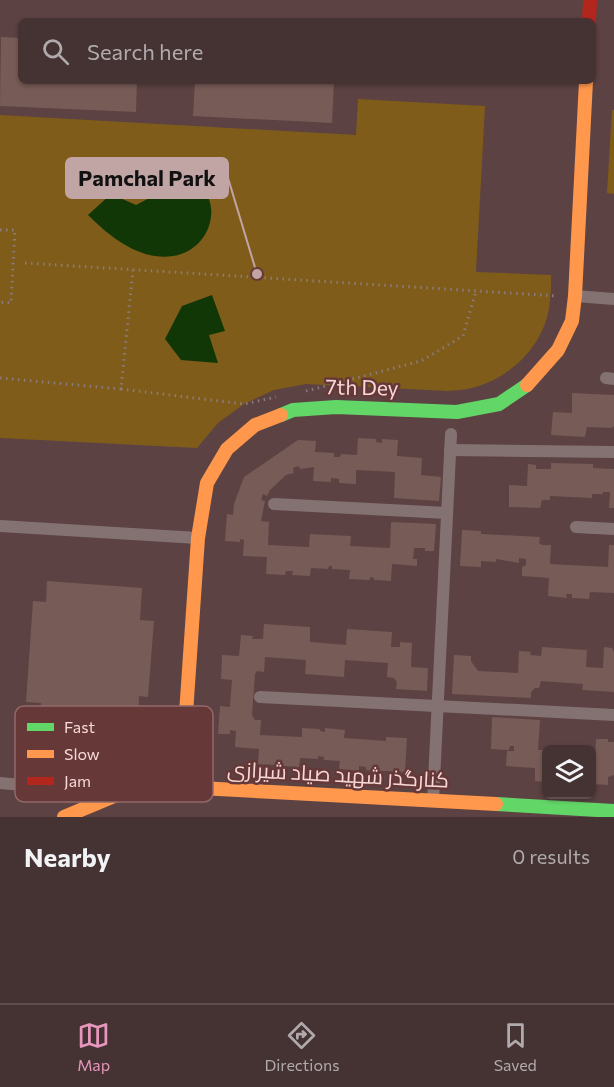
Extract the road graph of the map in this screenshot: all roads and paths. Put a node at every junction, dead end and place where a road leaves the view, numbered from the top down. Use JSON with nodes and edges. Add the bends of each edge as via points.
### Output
{"nodes":[{"id":1,"x":590,"y":0,"type":"edge"},
{"id":2,"x":589,"y":18,"type":"edge"},
{"id":3,"x":586,"y":84,"type":"edge"},
{"id":4,"x":0,"y":230,"type":"edge"},
{"id":5,"x":25,"y":263,"type":"dead end"},
{"id":6,"x":133,"y":270,"type":"junction"},
{"id":7,"x":476,"y":291,"type":"junction"},
{"id":8,"x":575,"y":297,"type":"junction"},
{"id":9,"x":614,"y":299,"type":"edge"},
{"id":10,"x":0,"y":302,"type":"edge"},
{"id":11,"x":0,"y":378,"type":"edge"},
{"id":12,"x":121,"y":388,"type":"junction"},
{"id":13,"x":303,"y":391,"type":"dead end"},
{"id":14,"x":280,"y":396,"type":"dead end"},
{"id":15,"x":451,"y":434,"type":"dead end"},
{"id":16,"x":450,"y":450,"type":"junction"},
{"id":17,"x":614,"y":452,"type":"edge"},
{"id":18,"x":274,"y":504,"type":"dead end"},
{"id":19,"x":447,"y":513,"type":"junction"},
{"id":20,"x":0,"y":526,"type":"edge"},
{"id":21,"x":576,"y":527,"type":"dead end"},
{"id":22,"x":614,"y":529,"type":"edge"},
{"id":23,"x":198,"y":538,"type":"junction"},
{"id":24,"x":260,"y":697,"type":"dead end"},
{"id":25,"x":187,"y":706,"type":"edge"},
{"id":26,"x":437,"y":706,"type":"junction"},
{"id":27,"x":614,"y":715,"type":"edge"},
{"id":28,"x":0,"y":783,"type":"edge"},
{"id":29,"x":15,"y":784,"type":"edge"},
{"id":30,"x":213,"y":790,"type":"edge"},
{"id":31,"x":432,"y":801,"type":"junction"},
{"id":32,"x":100,"y":802,"type":"edge"},
{"id":33,"x":614,"y":811,"type":"edge"},
{"id":34,"x":64,"y":817,"type":"edge"},
{"id":35,"x":431,"y":817,"type":"edge"}],
"edges":[{"from":1,"to":2,"type":"street"},
{"from":3,"to":8,"type":"street","name":"7th Dey"},
{"from":4,"to":10,"type":"path","via":[[15,230],[11,303]]},
{"from":5,"to":6,"type":"path"},
{"from":6,"to":7,"type":"path"},
{"from":6,"to":12,"type":"path"},
{"from":7,"to":8,"type":"path"},
{"from":7,"to":13,"type":"path","via":[[463,336],[421,361]]},
{"from":8,"to":9,"type":"street"},
{"from":8,"to":23,"type":"street","name":"7th Dey","via":[[572,321],[558,350],[530,384],[499,404],[457,411],[336,406],[293,410],[255,425],[227,448],[207,483]]},
{"from":11,"to":12,"type":"path"},
{"from":12,"to":14,"type":"path","via":[[244,404]]},
{"from":15,"to":16,"type":"street"},
{"from":16,"to":17,"type":"street"},
{"from":16,"to":19,"type":"street"},
{"from":18,"to":19,"type":"street"},
{"from":19,"to":26,"type":"street"},
{"from":20,"to":23,"type":"street"},
{"from":21,"to":22,"type":"street"},
{"from":23,"to":25,"type":"street","name":"7th Dey"},
{"from":24,"to":26,"type":"street"},
{"from":26,"to":27,"type":"street"},
{"from":26,"to":31,"type":"street"},
{"from":28,"to":29,"type":"street"},
{"from":30,"to":31,"type":"street","name":"کنارگذر شهید صیاد شیرازی"},
{"from":31,"to":33,"type":"street","name":"کنارگذر شهید صیاد شیرازی"},
{"from":31,"to":35,"type":"street"},
{"from":32,"to":34,"type":"street","name":"کنارگذر شهید صیاد شیرازی"}]}
